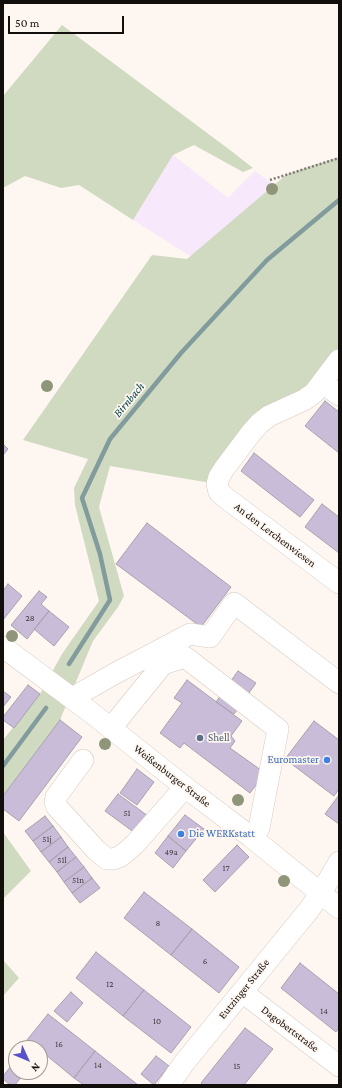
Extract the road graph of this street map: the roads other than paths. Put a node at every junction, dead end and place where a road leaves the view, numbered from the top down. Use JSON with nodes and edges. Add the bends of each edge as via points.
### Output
{"nodes":[{"id":1,"x":339,"y":360,"type":"edge"},
{"id":2,"x":322,"y":383,"type":"junction"},
{"id":3,"x":339,"y":395,"type":"edge"},
{"id":4,"x":339,"y":583,"type":"edge"},
{"id":5,"x":3,"y":647,"type":"edge"},
{"id":6,"x":114,"y":674,"type":"junction"},
{"id":7,"x":339,"y":683,"type":"edge"},
{"id":8,"x":72,"y":698,"type":"junction"},
{"id":9,"x":89,"y":711,"type":"junction"},
{"id":10,"x":110,"y":728,"type":"junction"},
{"id":11,"x":83,"y":760,"type":"dead end"},
{"id":12,"x":186,"y":787,"type":"junction"},
{"id":13,"x":251,"y":837,"type":"junction"},
{"id":14,"x":339,"y":862,"type":"edge"},
{"id":15,"x":321,"y":893,"type":"junction"},
{"id":16,"x":339,"y":908,"type":"edge"},
{"id":17,"x":242,"y":992,"type":"junction"},
{"id":18,"x":339,"y":1066,"type":"edge"},
{"id":19,"x":169,"y":1085,"type":"edge"}],
"edges":[{"from":1,"to":2,"type":"street"},
{"from":2,"to":3,"type":"street"},
{"from":2,"to":4,"type":"street","name":"An den Lerchenwiesen","via":[[304,400],[269,416],[260,423],[224,469],[217,484],[219,492],[226,498]]},
{"from":5,"to":8,"type":"street","name":"Weißenburger Straße"},
{"from":6,"to":7,"type":"street","via":[[190,634],[210,636],[234,603]]},
{"from":6,"to":8,"type":"street"},
{"from":6,"to":9,"type":"street"},
{"from":8,"to":9,"type":"street","name":"Weißenburger Straße"},
{"from":9,"to":10,"type":"street","name":"Weißenburger Straße"},
{"from":10,"to":12,"type":"street","name":"Weißenburger Straße"},
{"from":10,"to":13,"type":"street","via":[[163,664],[185,657],[210,676],[278,729],[259,828]]},
{"from":11,"to":12,"type":"street","via":[[55,802],[96,850],[107,858],[119,857],[135,844]]},
{"from":12,"to":13,"type":"street","name":"Weißenburger Straße"},
{"from":13,"to":15,"type":"street","name":"Weißenburger Straße"},
{"from":14,"to":15,"type":"street","name":"Eutzinger Straße"},
{"from":15,"to":16,"type":"street","name":"Weißenburger Straße"},
{"from":15,"to":17,"type":"street","name":"Eutzinger Straße"},
{"from":17,"to":18,"type":"street","name":"Dagobertstraße"},
{"from":17,"to":19,"type":"street","name":"Eutzinger Straße"}]}
